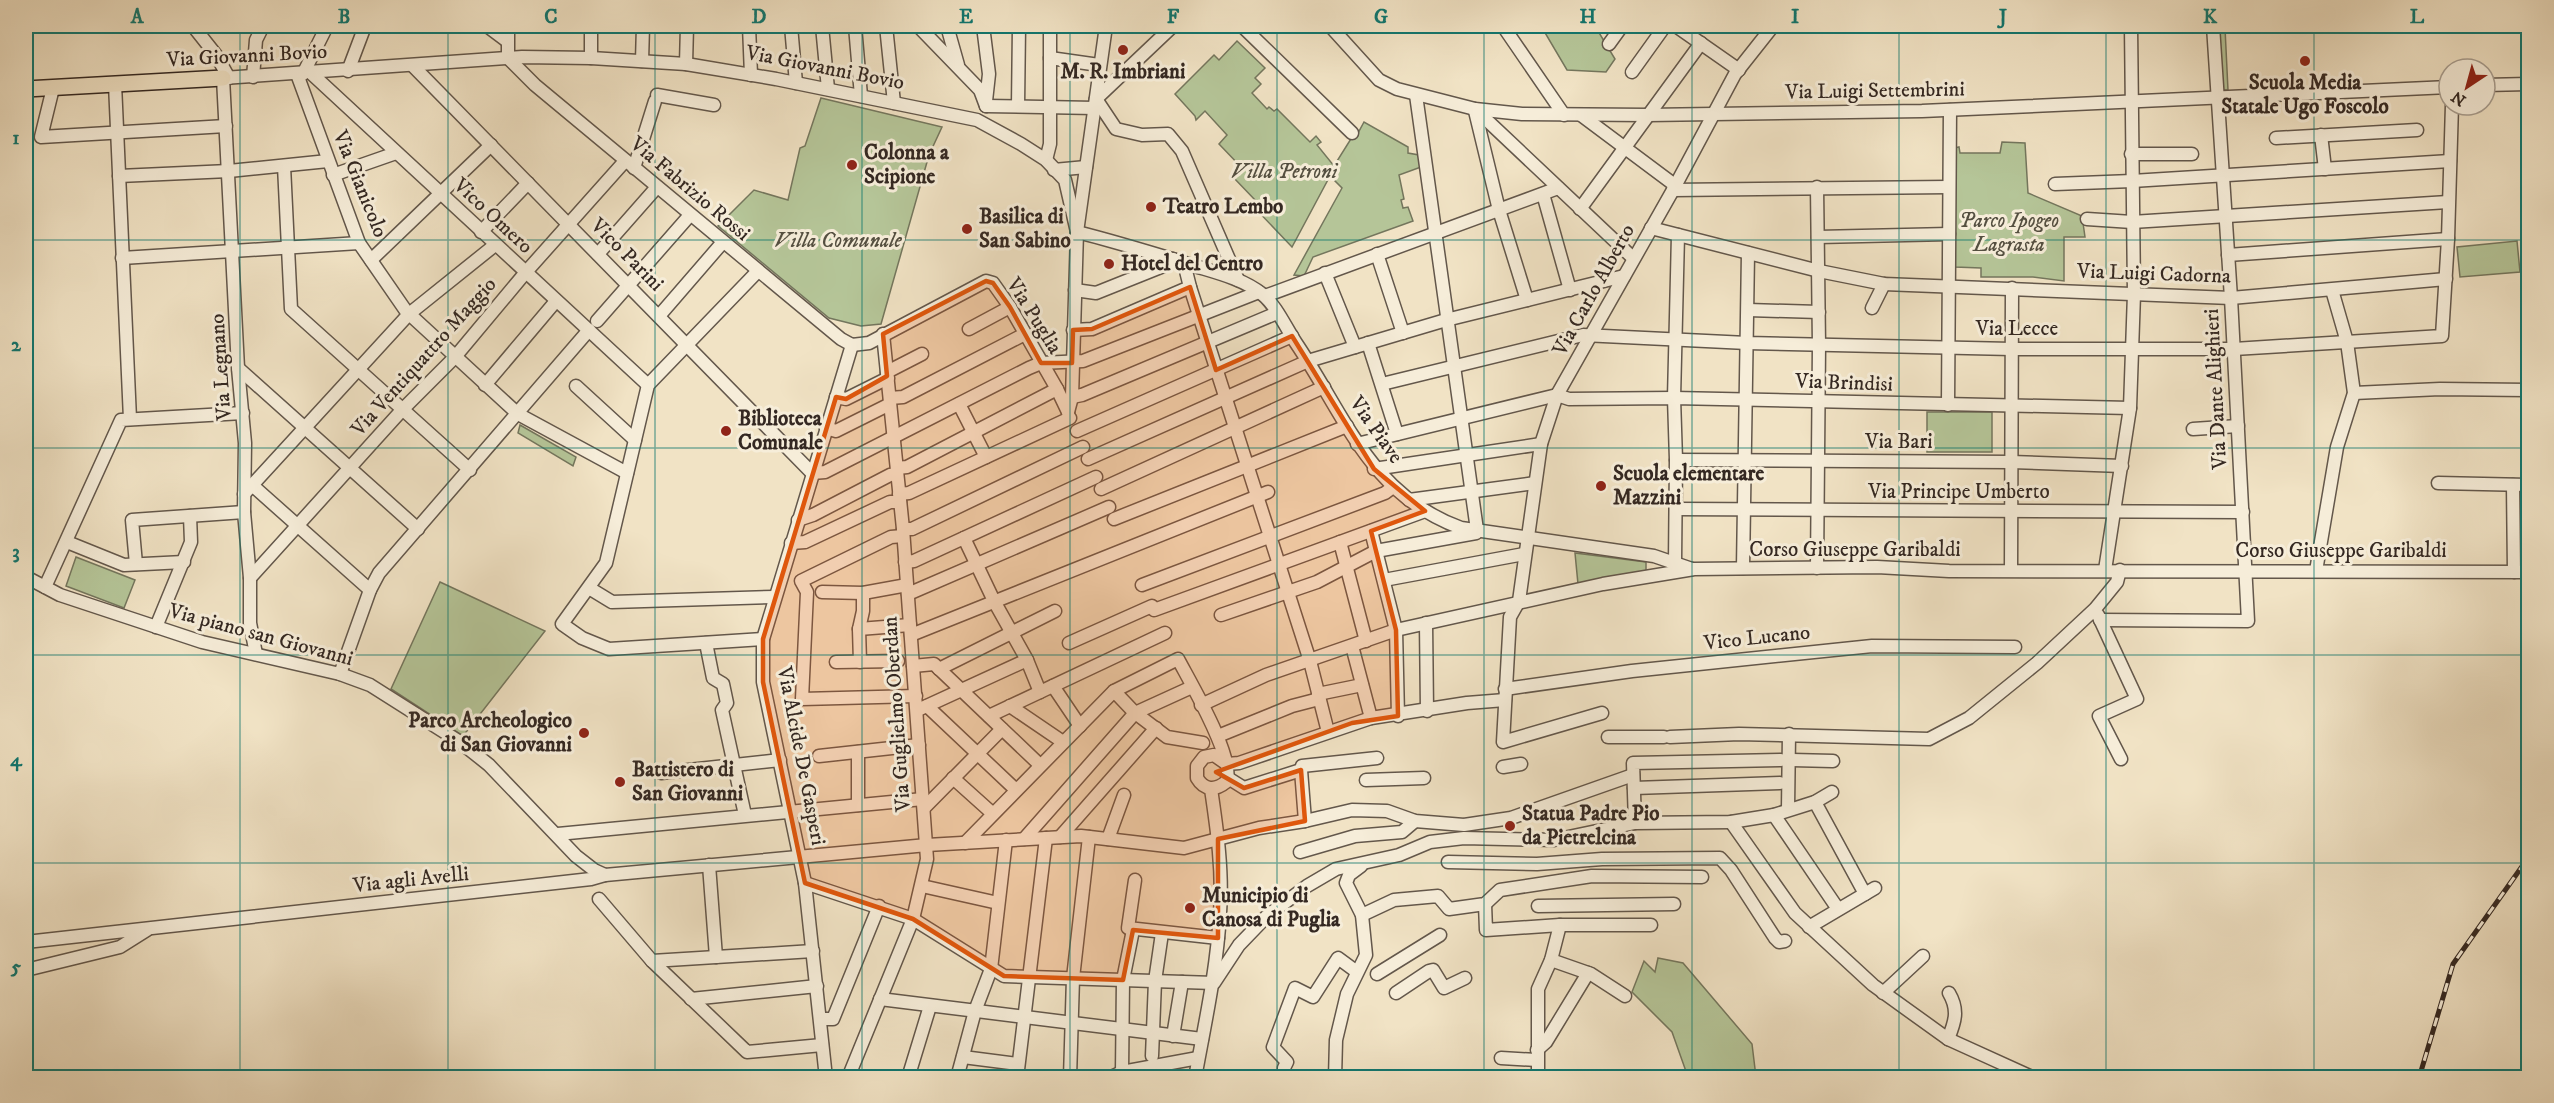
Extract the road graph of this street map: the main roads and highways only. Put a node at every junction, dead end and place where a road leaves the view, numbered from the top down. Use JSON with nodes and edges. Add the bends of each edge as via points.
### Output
{"nodes":[{"id":1,"x":226,"y":78,"type":"road end"},
{"id":2,"x":26,"y":89,"type":"edge"}],
"edges":[{"from":1,"to":2,"type":"main road","name":"Via Giovanni Bovio"}]}
